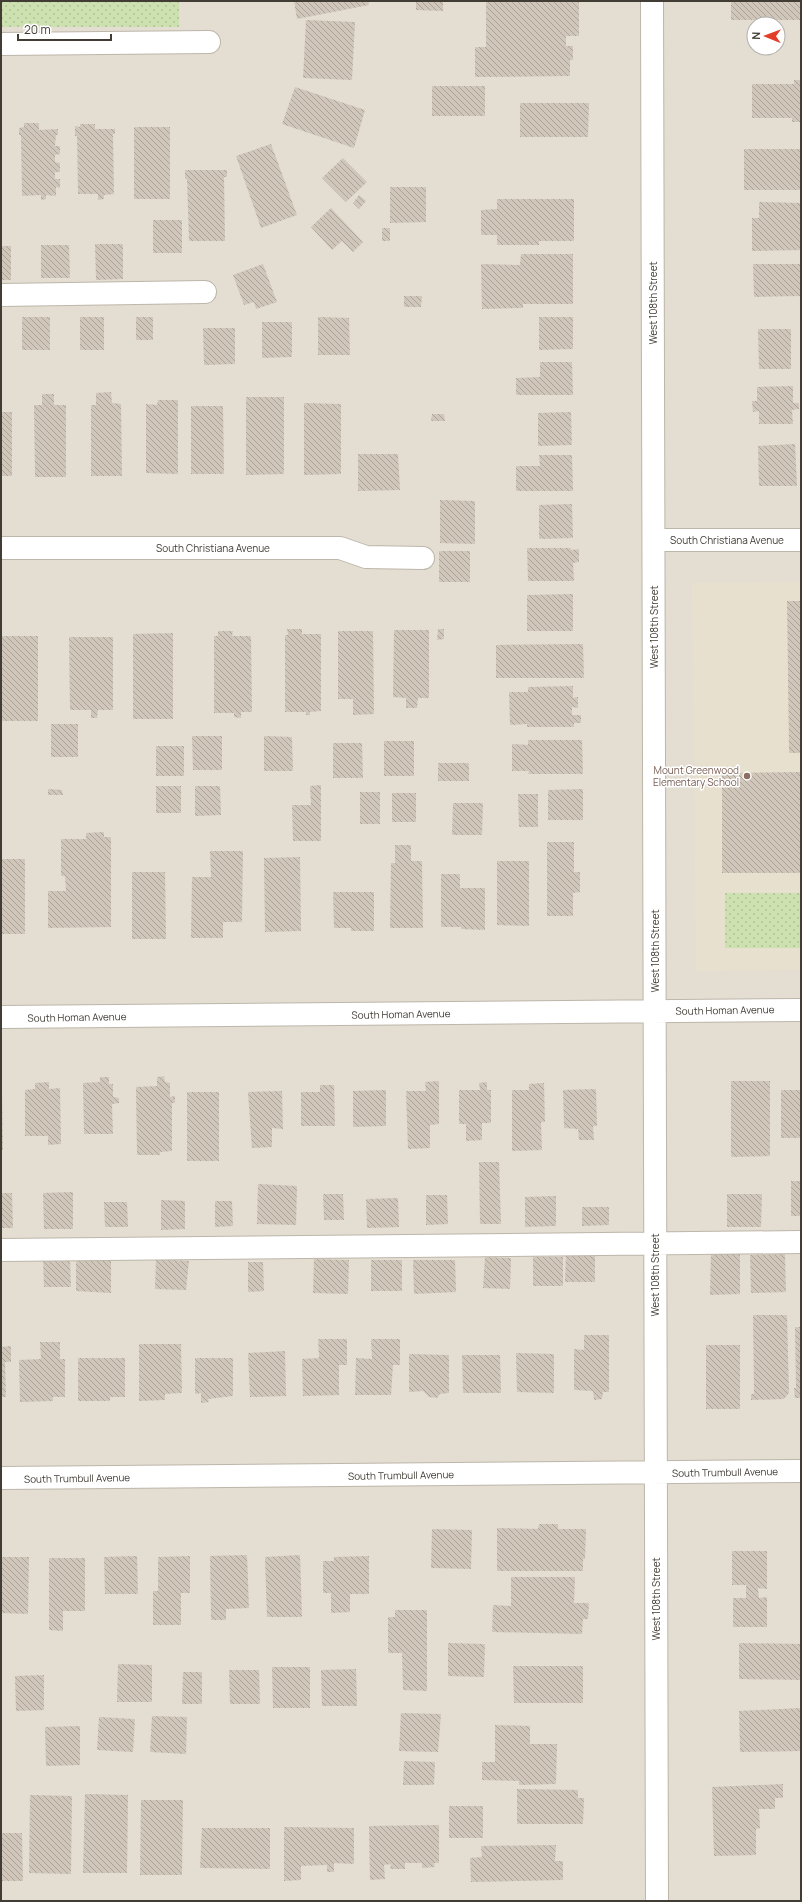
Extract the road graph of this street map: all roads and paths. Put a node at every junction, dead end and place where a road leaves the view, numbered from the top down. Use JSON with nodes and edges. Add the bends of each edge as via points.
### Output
{"nodes":[{"id":1,"x":652,"y":1,"type":"edge"},
{"id":2,"x":209,"y":42,"type":"dead end"},
{"id":3,"x":1,"y":44,"type":"edge"},
{"id":4,"x":205,"y":292,"type":"dead end"},
{"id":5,"x":1,"y":295,"type":"edge"},
{"id":6,"x":654,"y":540,"type":"junction"},
{"id":7,"x":801,"y":540,"type":"edge"},
{"id":8,"x":1,"y":548,"type":"edge"},
{"id":9,"x":423,"y":558,"type":"dead end"},
{"id":10,"x":801,"y":1010,"type":"edge"},
{"id":11,"x":655,"y":1011,"type":"junction"},
{"id":12,"x":1,"y":1017,"type":"edge"},
{"id":13,"x":801,"y":1242,"type":"edge"},
{"id":14,"x":655,"y":1244,"type":"junction"},
{"id":15,"x":1,"y":1250,"type":"edge"},
{"id":16,"x":801,"y":1471,"type":"edge"},
{"id":17,"x":656,"y":1473,"type":"junction"},
{"id":18,"x":1,"y":1478,"type":"edge"},
{"id":19,"x":657,"y":1901,"type":"edge"}],
"edges":[{"from":1,"to":6,"type":"street","name":"West 108th Street"},
{"from":2,"to":3,"type":"street"},
{"from":4,"to":5,"type":"street"},
{"from":6,"to":7,"type":"street","name":"South Christiana Avenue"},
{"from":6,"to":11,"type":"street","name":"West 108th Street"},
{"from":8,"to":9,"type":"street","name":"South Christiana Avenue","via":[[340,548],[366,557]]},
{"from":10,"to":11,"type":"street","name":"South Homan Avenue"},
{"from":11,"to":12,"type":"street","name":"South Homan Avenue"},
{"from":11,"to":14,"type":"street","name":"West 108th Street"},
{"from":13,"to":14,"type":"street"},
{"from":14,"to":15,"type":"street"},
{"from":14,"to":17,"type":"street","name":"West 108th Street"},
{"from":16,"to":17,"type":"street","name":"South Trumbull Avenue"},
{"from":17,"to":18,"type":"street","name":"South Trumbull Avenue"},
{"from":17,"to":19,"type":"street","name":"West 108th Street"}]}
